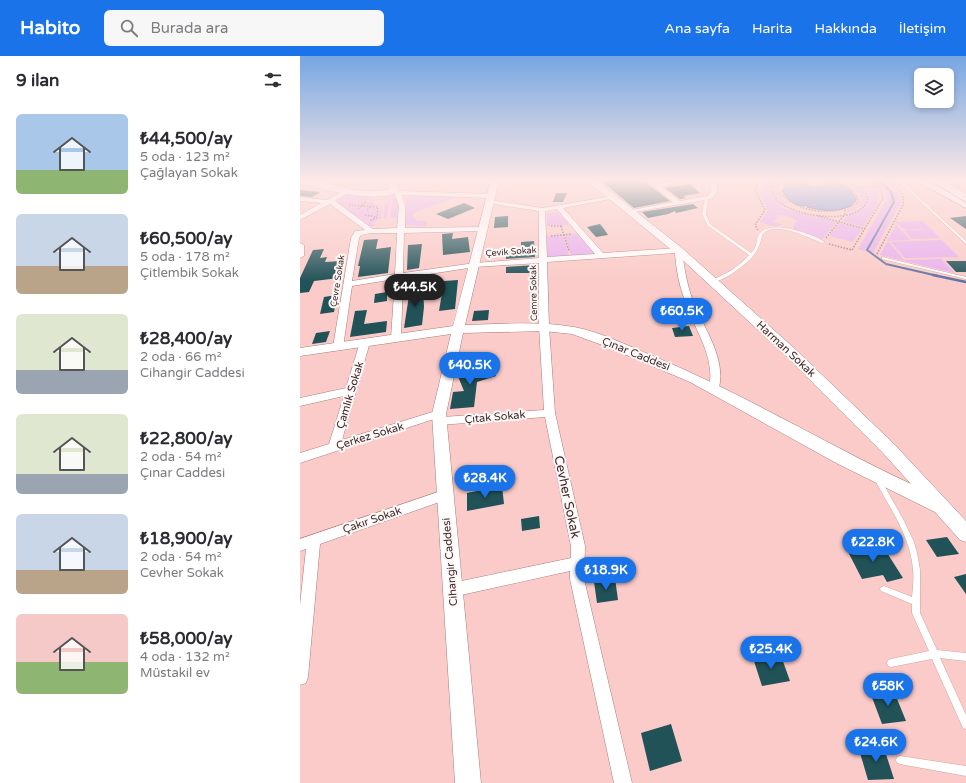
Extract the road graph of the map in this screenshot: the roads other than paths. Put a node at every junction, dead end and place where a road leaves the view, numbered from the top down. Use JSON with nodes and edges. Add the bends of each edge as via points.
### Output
{"nodes":[{"id":1,"x":348,"y":214,"type":"edge"},
{"id":2,"x":402,"y":214,"type":"edge"},
{"id":3,"x":487,"y":214,"type":"edge"},
{"id":4,"x":542,"y":214,"type":"edge"},
{"id":5,"x":564,"y":214,"type":"edge"},
{"id":6,"x":633,"y":214,"type":"edge"},
{"id":7,"x":705,"y":214,"type":"edge"},
{"id":8,"x":935,"y":214,"type":"edge"},
{"id":9,"x":484,"y":229,"type":"junction"},
{"id":10,"x":401,"y":230,"type":"junction"},
{"id":11,"x":371,"y":231,"type":"junction"},
{"id":12,"x":823,"y":242,"type":"road end"},
{"id":13,"x":966,"y":243,"type":"edge"},
{"id":14,"x":300,"y":245,"type":"edge"},
{"id":15,"x":678,"y":250,"type":"junction"},
{"id":16,"x":300,"y":256,"type":"edge"},
{"id":17,"x":601,"y":256,"type":"junction"},
{"id":18,"x":751,"y":256,"type":"junction"},
{"id":19,"x":883,"y":258,"type":"dead end"},
{"id":20,"x":543,"y":260,"type":"junction"},
{"id":21,"x":474,"y":265,"type":"junction"},
{"id":22,"x":398,"y":276,"type":"junction"},
{"id":23,"x":966,"y":278,"type":"edge"},
{"id":24,"x":712,"y":280,"type":"junction"},
{"id":25,"x":347,"y":284,"type":"junction"},
{"id":26,"x":544,"y":327,"type":"junction"},
{"id":27,"x":458,"y":329,"type":"junction"},
{"id":28,"x":396,"y":338,"type":"junction"},
{"id":29,"x":365,"y":342,"type":"junction"},
{"id":30,"x":338,"y":347,"type":"junction"},
{"id":31,"x":300,"y":352,"type":"edge"},
{"id":32,"x":714,"y":388,"type":"junction"},
{"id":33,"x":351,"y":391,"type":"junction"},
{"id":34,"x":300,"y":402,"type":"edge"},
{"id":35,"x":550,"y":412,"type":"junction"},
{"id":36,"x":439,"y":418,"type":"junction"},
{"id":37,"x":334,"y":447,"type":"junction"},
{"id":38,"x":300,"y":458,"type":"edge"},
{"id":39,"x":875,"y":475,"type":"junction"},
{"id":40,"x":444,"y":496,"type":"junction"},
{"id":41,"x":942,"y":507,"type":"junction"},
{"id":42,"x":966,"y":534,"type":"edge"},
{"id":43,"x":307,"y":543,"type":"edge"},
{"id":44,"x":577,"y":563,"type":"junction"},
{"id":45,"x":884,"y":589,"type":"dead end"},
{"id":46,"x":452,"y":590,"type":"junction"},
{"id":47,"x":915,"y":602,"type":"junction"},
{"id":48,"x":935,"y":654,"type":"junction"},
{"id":49,"x":966,"y":657,"type":"edge"},
{"id":50,"x":891,"y":663,"type":"dead end"},
{"id":51,"x":300,"y":677,"type":"edge"},
{"id":52,"x":966,"y":724,"type":"edge"},
{"id":53,"x":900,"y":760,"type":"dead end"},
{"id":54,"x":966,"y":771,"type":"edge"},
{"id":55,"x":468,"y":783,"type":"edge"},
{"id":56,"x":623,"y":783,"type":"edge"}],
"edges":[{"from":1,"to":11,"type":"street"},
{"from":2,"to":10,"type":"street"},
{"from":3,"to":9,"type":"street","name":"Cihangir Caddesi"},
{"from":4,"to":20,"type":"street","name":"Cemre Sokak"},
{"from":5,"to":17,"type":"street"},
{"from":6,"to":15,"type":"street","name":"Harman Sokak"},
{"from":7,"to":18,"type":"lane","via":[[709,225]]},
{"from":8,"to":13,"type":"lane"},
{"from":9,"to":10,"type":"street"},
{"from":9,"to":21,"type":"street","name":"Cihangir Caddesi"},
{"from":10,"to":11,"type":"street"},
{"from":10,"to":22,"type":"street"},
{"from":11,"to":25,"type":"street","name":"Çevre Sokak","via":[[357,234]]},
{"from":12,"to":18,"type":"lane","via":[[785,229],[772,228],[762,232],[756,250]]},
{"from":14,"to":16,"type":"street"},
{"from":15,"to":17,"type":"street","name":"Çevik Sokak"},
{"from":15,"to":24,"type":"street","name":"Harman Sokak"},
{"from":15,"to":32,"type":"street","via":[[689,301],[706,339],[716,371]]},
{"from":17,"to":20,"type":"street","name":"Çevik Sokak"},
{"from":18,"to":24,"type":"lane","via":[[728,275]]},
{"from":19,"to":23,"type":"lane"},
{"from":20,"to":21,"type":"street","name":"Çevik Sokak"},
{"from":20,"to":26,"type":"street","name":"Cemre Sokak"},
{"from":21,"to":22,"type":"street","name":"Çevik Sokak"},
{"from":21,"to":27,"type":"street","name":"Cihangir Caddesi"},
{"from":22,"to":25,"type":"street","name":"Çevik Sokak"},
{"from":22,"to":28,"type":"street"},
{"from":24,"to":41,"type":"street","name":"Harman Sokak","via":[[868,427]]},
{"from":25,"to":30,"type":"street","name":"Çevre Sokak"},
{"from":26,"to":27,"type":"street","name":"Çınar Caddesi"},
{"from":26,"to":32,"type":"street","name":"Çınar Caddesi","via":[[584,334]]},
{"from":26,"to":35,"type":"street","name":"Cevher Sokak"},
{"from":27,"to":28,"type":"street","name":"Çınar Caddesi"},
{"from":27,"to":36,"type":"street","name":"Cihangir Caddesi"},
{"from":28,"to":29,"type":"street","name":"Çınar Caddesi"},
{"from":29,"to":30,"type":"street","name":"Çınar Caddesi"},
{"from":29,"to":33,"type":"street","name":"Çamlık Sokak"},
{"from":30,"to":31,"type":"street","name":"Çınar Caddesi"},
{"from":32,"to":39,"type":"street","name":"Çınar Caddesi"},
{"from":33,"to":34,"type":"street"},
{"from":33,"to":37,"type":"street","name":"Çamlık Sokak"},
{"from":35,"to":36,"type":"street","name":"Çıtak Sokak"},
{"from":35,"to":44,"type":"street","name":"Cevher Sokak","via":[[578,546]]},
{"from":36,"to":37,"type":"street","name":"Çerkez Sokak"},
{"from":36,"to":40,"type":"street","name":"Cihangir Caddesi"},
{"from":37,"to":38,"type":"street","name":"Çerkez Sokak"},
{"from":39,"to":41,"type":"street","name":"Çınar Caddesi"},
{"from":39,"to":47,"type":"lane","via":[[909,537],[916,564],[918,586]]},
{"from":40,"to":43,"type":"street","name":"Çakır Sokak"},
{"from":40,"to":46,"type":"street","name":"Cihangir Caddesi"},
{"from":41,"to":42,"type":"street","name":"Harman Sokak"},
{"from":43,"to":51,"type":"street"},
{"from":44,"to":46,"type":"street"},
{"from":44,"to":56,"type":"street","name":"Cevher Sokak","via":[[577,579]]},
{"from":45,"to":47,"type":"lane"},
{"from":46,"to":55,"type":"street","name":"Cihangir Caddesi"},
{"from":47,"to":48,"type":"lane","via":[[916,613]]},
{"from":48,"to":49,"type":"lane"},
{"from":48,"to":50,"type":"lane"},
{"from":48,"to":52,"type":"lane"},
{"from":53,"to":54,"type":"lane"}]}
